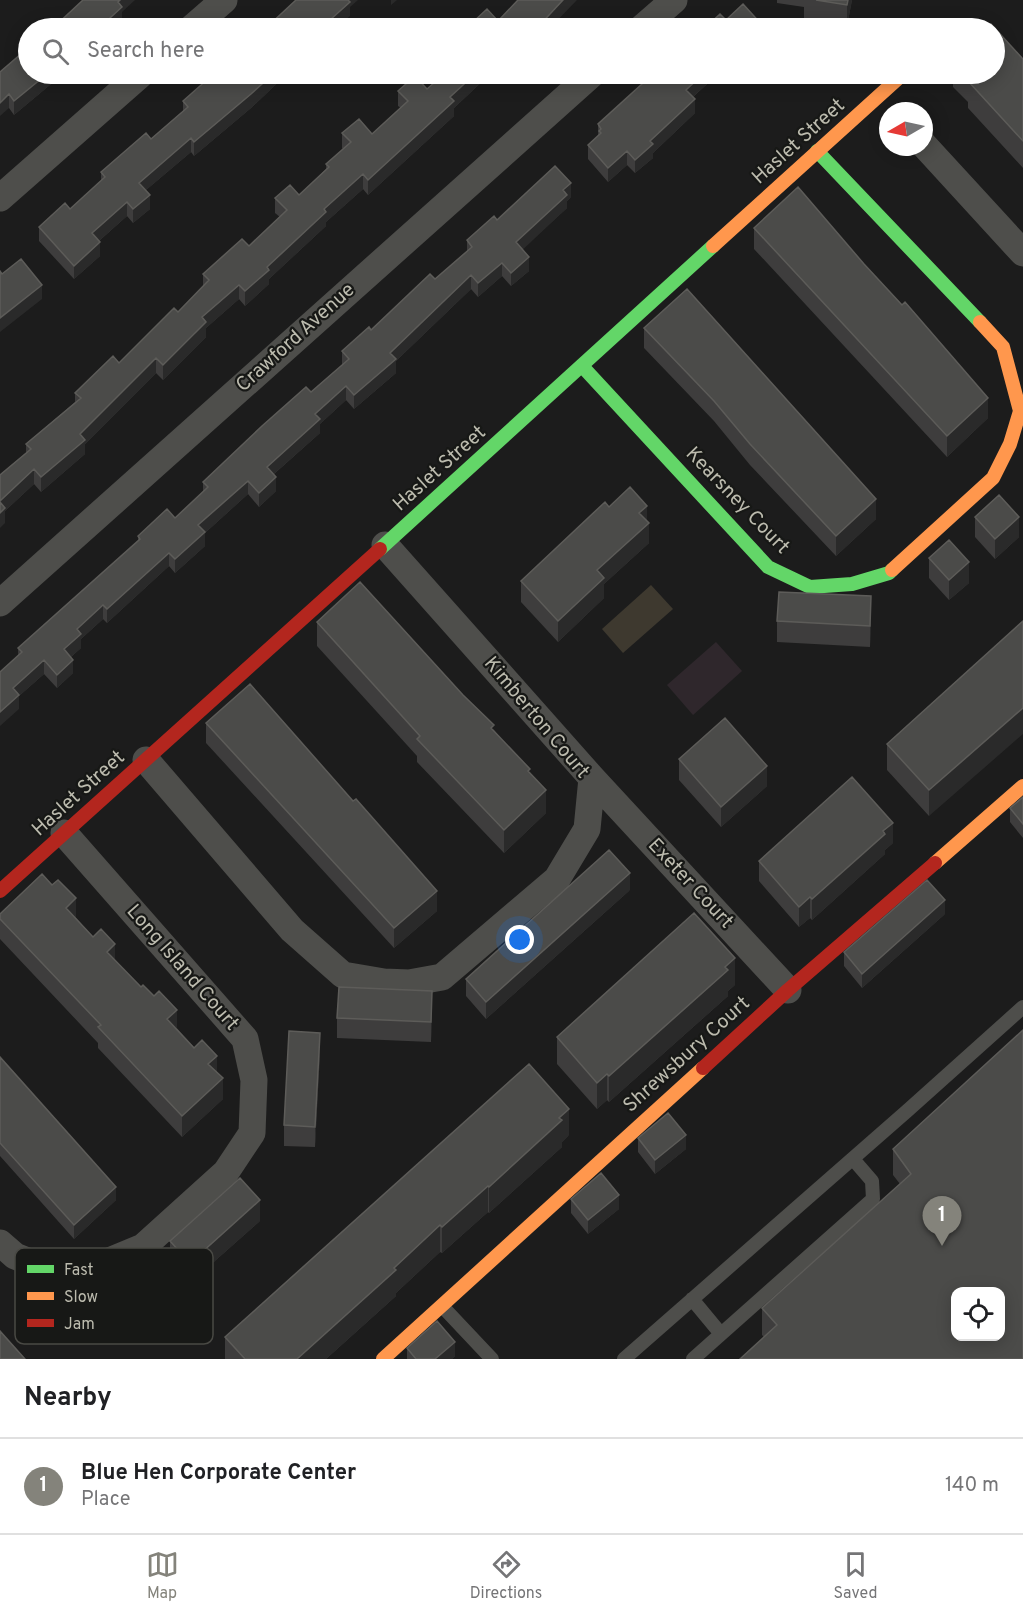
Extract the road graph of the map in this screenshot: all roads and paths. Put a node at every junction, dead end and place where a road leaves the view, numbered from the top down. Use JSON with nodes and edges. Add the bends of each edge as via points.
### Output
{"nodes":[{"id":1,"x":224,"y":0,"type":"edge"},
{"id":2,"x":674,"y":0,"type":"edge"},
{"id":3,"x":203,"y":18,"type":"edge"},
{"id":4,"x":653,"y":18,"type":"edge"},
{"id":5,"x":130,"y":84,"type":"edge"},
{"id":6,"x":581,"y":84,"type":"edge"},
{"id":7,"x":897,"y":84,"type":"edge"},
{"id":8,"x":887,"y":102,"type":"edge"},
{"id":9,"x":879,"y":108,"type":"edge"},
{"id":10,"x":817,"y":151,"type":"junction"},
{"id":11,"x":933,"y":155,"type":"edge"},
{"id":12,"x":0,"y":198,"type":"edge"},
{"id":13,"x":1023,"y":253,"type":"edge"},
{"id":14,"x":582,"y":366,"type":"junction"},
{"id":15,"x":385,"y":545,"type":"junction"},
{"id":16,"x":0,"y":603,"type":"edge"},
{"id":17,"x":146,"y":760,"type":"junction"},
{"id":18,"x":592,"y":778,"type":"junction"},
{"id":19,"x":1023,"y":786,"type":"edge"},
{"id":20,"x":64,"y":834,"type":"junction"},
{"id":21,"x":0,"y":891,"type":"edge"},
{"id":22,"x":788,"y":990,"type":"junction"},
{"id":23,"x":1023,"y":1007,"type":"edge"},
{"id":24,"x":853,"y":1159,"type":"junction"},
{"id":25,"x":0,"y":1243,"type":"edge"},
{"id":26,"x":140,"y":1248,"type":"edge"},
{"id":27,"x":15,"y":1256,"type":"edge"},
{"id":28,"x":692,"y":1299,"type":"junction"},
{"id":29,"x":442,"y":1306,"type":"junction"},
{"id":30,"x":721,"y":1334,"type":"junction"},
{"id":31,"x":383,"y":1359,"type":"edge"},
{"id":32,"x":492,"y":1359,"type":"edge"},
{"id":33,"x":624,"y":1359,"type":"edge"},
{"id":34,"x":693,"y":1359,"type":"edge"}],
"edges":[{"from":1,"to":3,"type":"street"},
{"from":2,"to":4,"type":"street"},
{"from":5,"to":12,"type":"street"},
{"from":6,"to":16,"type":"street","name":"Crawford Avenue"},
{"from":7,"to":8,"type":"street","name":"Haslet Street"},
{"from":9,"to":10,"type":"street","name":"Haslet Street"},
{"from":10,"to":14,"type":"street","name":"Haslet Street"},
{"from":10,"to":14,"type":"street","name":"Kearsney Court","via":[[1003,347],[1020,411],[1010,444],[993,478],[888,573],[852,584],[810,588],[768,567]]},
{"from":11,"to":13,"type":"street"},
{"from":14,"to":15,"type":"street","name":"Haslet Street"},
{"from":15,"to":17,"type":"street","name":"Haslet Street"},
{"from":15,"to":18,"type":"street","name":"Kimberton Court"},
{"from":17,"to":18,"type":"street","name":"Kimberton Court","via":[[292,930],[343,975],[384,982],[409,983],[442,977],[557,879],[587,829]]},
{"from":17,"to":20,"type":"street","name":"Haslet Street"},
{"from":18,"to":22,"type":"street","name":"Exeter Court"},
{"from":19,"to":22,"type":"street","name":"Shrewsbury Court"},
{"from":20,"to":21,"type":"street","name":"Haslet Street"},
{"from":20,"to":26,"type":"street","name":"Long Island Court","via":[[245,1039],[254,1080],[252,1133],[226,1172]]},
{"from":22,"to":29,"type":"street","name":"Shrewsbury Court"},
{"from":23,"to":24,"type":"lane"},
{"from":24,"to":28,"type":"lane"},
{"from":24,"to":30,"type":"lane","via":[[872,1181],[873,1199]]},
{"from":25,"to":27,"type":"street","name":"Long Island Court"},
{"from":28,"to":30,"type":"lane"},
{"from":28,"to":33,"type":"lane"},
{"from":29,"to":31,"type":"street","name":"Shrewsbury Court"},
{"from":29,"to":32,"type":"lane"},
{"from":30,"to":34,"type":"lane"}]}
